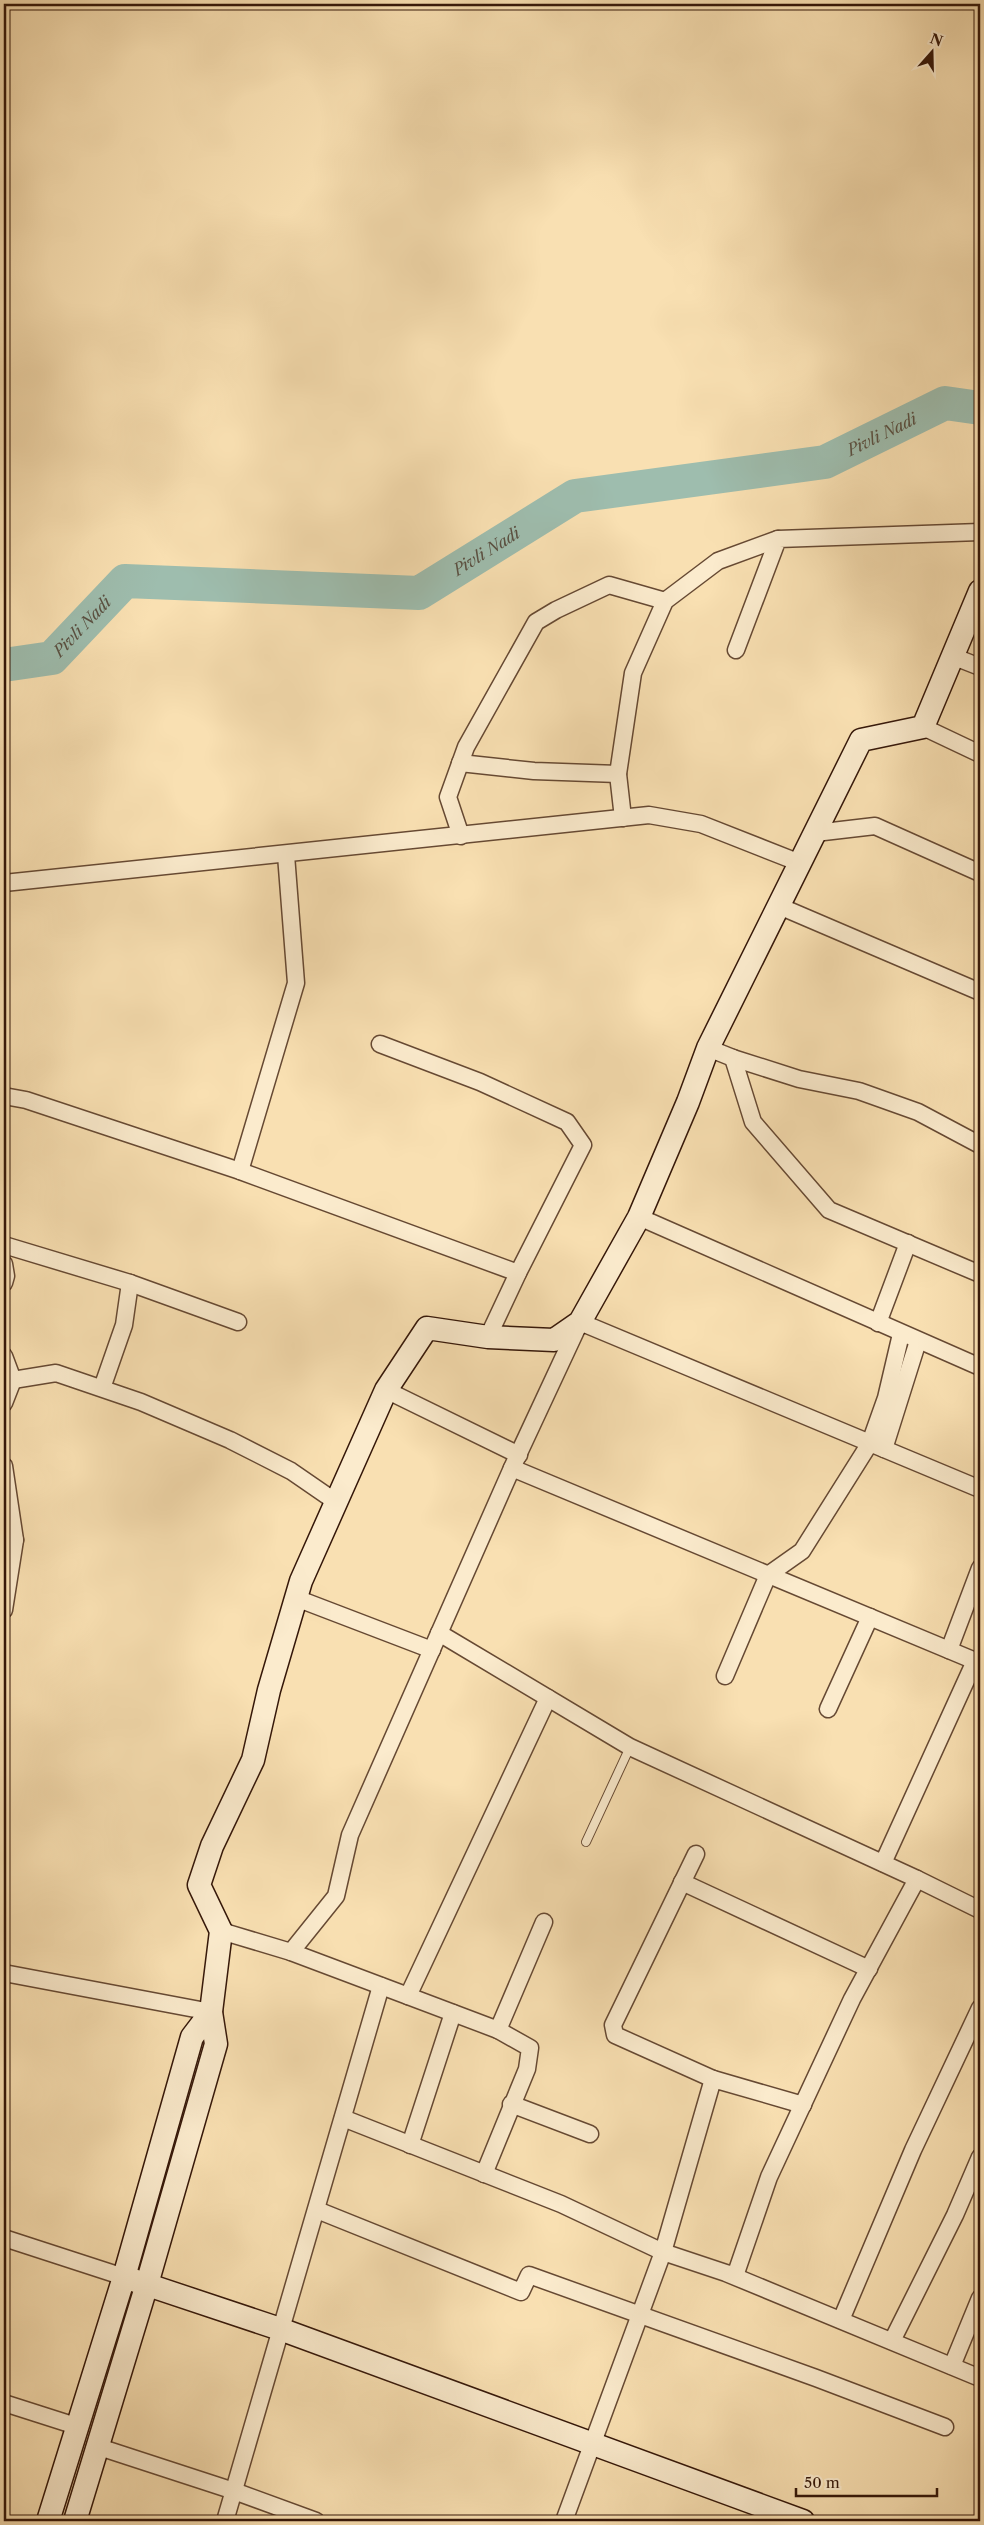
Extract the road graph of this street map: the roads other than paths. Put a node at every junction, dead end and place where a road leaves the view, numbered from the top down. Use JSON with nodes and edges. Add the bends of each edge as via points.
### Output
{"nodes":[{"id":1,"x":980,"y":532,"type":"edge"},
{"id":2,"x":778,"y":539,"type":"junction"},
{"id":3,"x":980,"y":591,"type":"edge"},
{"id":4,"x":665,"y":601,"type":"junction"},
{"id":5,"x":736,"y":650,"type":"dead end"},
{"id":6,"x":952,"y":656,"type":"junction"},
{"id":7,"x":980,"y":667,"type":"edge"},
{"id":8,"x":923,"y":727,"type":"junction"},
{"id":9,"x":980,"y":754,"type":"edge"},
{"id":10,"x":460,"y":763,"type":"junction"},
{"id":11,"x":618,"y":774,"type":"junction"},
{"id":12,"x":622,"y":818,"type":"junction"},
{"id":13,"x":815,"y":833,"type":"junction"},
{"id":14,"x":461,"y":836,"type":"junction"},
{"id":15,"x":286,"y":854,"type":"junction"},
{"id":16,"x":800,"y":863,"type":"junction"},
{"id":17,"x":980,"y":873,"type":"edge"},
{"id":18,"x":4,"y":883,"type":"edge"},
{"id":19,"x":778,"y":906,"type":"junction"},
{"id":20,"x":980,"y":992,"type":"edge"},
{"id":21,"x":380,"y":1044,"type":"dead end"},
{"id":22,"x":708,"y":1048,"type":"junction"},
{"id":23,"x":733,"y":1058,"type":"junction"},
{"id":24,"x":4,"y":1096,"type":"edge"},
{"id":25,"x":980,"y":1145,"type":"edge"},
{"id":26,"x":240,"y":1171,"type":"junction"},
{"id":27,"x":639,"y":1217,"type":"junction"},
{"id":28,"x":908,"y":1244,"type":"junction"},
{"id":29,"x":4,"y":1245,"type":"edge"},
{"id":30,"x":4,"y":1264,"type":"edge"},
{"id":31,"x":518,"y":1273,"type":"junction"},
{"id":32,"x":980,"y":1274,"type":"edge"},
{"id":33,"x":4,"y":1283,"type":"edge"},
{"id":34,"x":130,"y":1283,"type":"junction"},
{"id":35,"x":238,"y":1322,"type":"dead end"},
{"id":36,"x":580,"y":1322,"type":"junction"},
{"id":37,"x":878,"y":1324,"type":"junction"},
{"id":38,"x":901,"y":1334,"type":"junction"},
{"id":39,"x":488,"y":1337,"type":"junction"},
{"id":40,"x":918,"y":1342,"type":"junction"},
{"id":41,"x":4,"y":1356,"type":"edge"},
{"id":42,"x":980,"y":1367,"type":"edge"},
{"id":43,"x":13,"y":1380,"type":"junction"},
{"id":44,"x":102,"y":1388,"type":"junction"},
{"id":45,"x":386,"y":1390,"type":"junction"},
{"id":46,"x":4,"y":1403,"type":"edge"},
{"id":47,"x":877,"y":1446,"type":"junction"},
{"id":48,"x":515,"y":1461,"type":"junction"},
{"id":49,"x":4,"y":1466,"type":"edge"},
{"id":50,"x":980,"y":1489,"type":"edge"},
{"id":51,"x":336,"y":1502,"type":"junction"},
{"id":52,"x":9,"y":1540,"type":"edge"},
{"id":53,"x":980,"y":1568,"type":"edge"},
{"id":54,"x":768,"y":1575,"type":"junction"},
{"id":55,"x":296,"y":1598,"type":"junction"},
{"id":56,"x":4,"y":1610,"type":"edge"},
{"id":57,"x":870,"y":1617,"type":"junction"},
{"id":58,"x":439,"y":1633,"type":"junction"},
{"id":59,"x":432,"y":1650,"type":"junction"},
{"id":60,"x":949,"y":1650,"type":"junction"},
{"id":61,"x":978,"y":1662,"type":"edge"},
{"id":62,"x":724,"y":1676,"type":"dead end"},
{"id":63,"x":548,"y":1698,"type":"junction"},
{"id":64,"x":828,"y":1709,"type":"dead end"},
{"id":65,"x":630,"y":1747,"type":"junction"},
{"id":66,"x":586,"y":1842,"type":"dead end"},
{"id":67,"x":696,"y":1854,"type":"dead end"},
{"id":68,"x":883,"y":1863,"type":"junction"},
{"id":69,"x":917,"y":1879,"type":"junction"},
{"id":70,"x":682,"y":1882,"type":"junction"},
{"id":71,"x":980,"y":1910,"type":"edge"},
{"id":72,"x":544,"y":1922,"type":"dead end"},
{"id":73,"x":221,"y":1931,"type":"junction"},
{"id":74,"x":291,"y":1952,"type":"junction"},
{"id":75,"x":869,"y":1969,"type":"junction"},
{"id":76,"x":4,"y":1973,"type":"edge"},
{"id":77,"x":381,"y":1986,"type":"junction"},
{"id":78,"x":408,"y":1996,"type":"junction"},
{"id":79,"x":980,"y":2008,"type":"edge"},
{"id":80,"x":211,"y":2012,"type":"junction"},
{"id":81,"x":453,"y":2013,"type":"junction"},
{"id":82,"x":498,"y":2030,"type":"junction"},
{"id":83,"x":713,"y":2079,"type":"junction"},
{"id":84,"x":511,"y":2104,"type":"junction"},
{"id":85,"x":803,"y":2105,"type":"junction"},
{"id":86,"x":343,"y":2118,"type":"junction"},
{"id":87,"x":590,"y":2134,"type":"dead end"},
{"id":88,"x":410,"y":2145,"type":"junction"},
{"id":89,"x":980,"y":2157,"type":"edge"},
{"id":90,"x":484,"y":2174,"type":"junction"},
{"id":91,"x":317,"y":2210,"type":"junction"},
{"id":92,"x":5,"y":2243,"type":"edge"},
{"id":93,"x":664,"y":2252,"type":"junction"},
{"id":94,"x":734,"y":2276,"type":"junction"},
{"id":95,"x":124,"y":2277,"type":"junction"},
{"id":96,"x":147,"y":2284,"type":"junction"},
{"id":97,"x":979,"y":2303,"type":"edge"},
{"id":98,"x":639,"y":2316,"type":"junction"},
{"id":99,"x":841,"y":2320,"type":"junction"},
{"id":100,"x":280,"y":2329,"type":"junction"},
{"id":101,"x":892,"y":2341,"type":"junction"},
{"id":102,"x":952,"y":2366,"type":"junction"},
{"id":103,"x":980,"y":2378,"type":"edge"},
{"id":104,"x":4,"y":2402,"type":"edge"},
{"id":105,"x":76,"y":2426,"type":"junction"},
{"id":106,"x":945,"y":2427,"type":"dead end"},
{"id":107,"x":593,"y":2443,"type":"junction"},
{"id":108,"x":96,"y":2446,"type":"junction"},
{"id":109,"x":234,"y":2490,"type":"junction"},
{"id":110,"x":48,"y":2521,"type":"edge"},
{"id":111,"x":75,"y":2521,"type":"edge"},
{"id":112,"x":225,"y":2521,"type":"edge"},
{"id":113,"x":316,"y":2521,"type":"edge"},
{"id":114,"x":564,"y":2521,"type":"edge"},
{"id":115,"x":803,"y":2521,"type":"edge"}],
"edges":[{"from":1,"to":2,"type":"street"},
{"from":2,"to":4,"type":"street","via":[[718,561]]},
{"from":2,"to":5,"type":"street"},
{"from":3,"to":6,"type":"street"},
{"from":4,"to":10,"type":"street","via":[[609,585],[536,622]]},
{"from":4,"to":11,"type":"street","via":[[632,673]]},
{"from":6,"to":7,"type":"street"},
{"from":6,"to":8,"type":"street"},
{"from":8,"to":9,"type":"street"},
{"from":8,"to":13,"type":"street","via":[[861,740]]},
{"from":10,"to":11,"type":"street","via":[[534,771]]},
{"from":10,"to":14,"type":"street","via":[[448,797]]},
{"from":11,"to":12,"type":"street"},
{"from":12,"to":14,"type":"street"},
{"from":12,"to":16,"type":"street","via":[[649,815],[701,824]]},
{"from":13,"to":16,"type":"street"},
{"from":13,"to":17,"type":"street","via":[[875,826]]},
{"from":14,"to":15,"type":"street"},
{"from":15,"to":18,"type":"street"},
{"from":15,"to":26,"type":"street","via":[[296,983]]},
{"from":16,"to":19,"type":"street"},
{"from":19,"to":20,"type":"street"},
{"from":19,"to":22,"type":"street"},
{"from":21,"to":31,"type":"street","via":[[480,1082],[567,1122],[583,1145]]},
{"from":22,"to":23,"type":"street"},
{"from":22,"to":27,"type":"street"},
{"from":23,"to":25,"type":"street","via":[[799,1079],[859,1091],[918,1112]]},
{"from":23,"to":28,"type":"street","via":[[752,1122],[829,1210]]},
{"from":24,"to":26,"type":"street","via":[[26,1100]]},
{"from":26,"to":31,"type":"street"},
{"from":27,"to":36,"type":"street"},
{"from":27,"to":37,"type":"street"},
{"from":28,"to":32,"type":"street"},
{"from":28,"to":37,"type":"street"},
{"from":29,"to":34,"type":"street"},
{"from":30,"to":33,"type":"street"},
{"from":31,"to":39,"type":"street"},
{"from":34,"to":35,"type":"street"},
{"from":34,"to":44,"type":"street","via":[[124,1325]]},
{"from":36,"to":39,"type":"street","via":[[554,1340]]},
{"from":36,"to":47,"type":"street"},
{"from":36,"to":48,"type":"street"},
{"from":37,"to":38,"type":"street"},
{"from":38,"to":40,"type":"street"},
{"from":38,"to":47,"type":"street"},
{"from":39,"to":45,"type":"street","via":[[427,1328]]},
{"from":40,"to":42,"type":"street"},
{"from":40,"to":47,"type":"street"},
{"from":41,"to":43,"type":"street"},
{"from":43,"to":44,"type":"street","via":[[56,1373]]},
{"from":43,"to":46,"type":"street"},
{"from":44,"to":51,"type":"street","via":[[230,1440],[291,1471]]},
{"from":45,"to":48,"type":"street"},
{"from":45,"to":51,"type":"street"},
{"from":47,"to":50,"type":"street"},
{"from":47,"to":54,"type":"street","via":[[802,1551]]},
{"from":48,"to":54,"type":"street"},
{"from":48,"to":58,"type":"street"},
{"from":49,"to":52,"type":"street"},
{"from":51,"to":55,"type":"street"},
{"from":52,"to":56,"type":"street"},
{"from":53,"to":60,"type":"street"},
{"from":54,"to":57,"type":"street"},
{"from":54,"to":62,"type":"street"},
{"from":55,"to":59,"type":"street"},
{"from":55,"to":73,"type":"street","via":[[269,1690],[254,1760],[212,1846],[199,1885]]},
{"from":57,"to":60,"type":"street"},
{"from":57,"to":64,"type":"street"},
{"from":58,"to":59,"type":"street"},
{"from":58,"to":63,"type":"street"},
{"from":59,"to":74,"type":"street","via":[[350,1835],[336,1896]]},
{"from":60,"to":61,"type":"street"},
{"from":61,"to":68,"type":"street"},
{"from":63,"to":65,"type":"street"},
{"from":63,"to":78,"type":"street"},
{"from":65,"to":66,"type":"lane"},
{"from":65,"to":68,"type":"street"},
{"from":67,"to":70,"type":"street"},
{"from":68,"to":69,"type":"street"},
{"from":69,"to":71,"type":"street"},
{"from":69,"to":75,"type":"street"},
{"from":70,"to":75,"type":"street"},
{"from":70,"to":83,"type":"street","via":[[613,2025],[615,2035]]},
{"from":72,"to":82,"type":"street"},
{"from":73,"to":74,"type":"street"},
{"from":73,"to":80,"type":"street"},
{"from":74,"to":77,"type":"street"},
{"from":75,"to":85,"type":"street"},
{"from":76,"to":80,"type":"street"},
{"from":77,"to":78,"type":"street"},
{"from":77,"to":86,"type":"street"},
{"from":78,"to":81,"type":"street"},
{"from":79,"to":99,"type":"street","via":[[913,2150]]},
{"from":80,"to":95,"type":"street","via":[[192,2037]]},
{"from":80,"to":96,"type":"street","via":[[216,2044]]},
{"from":81,"to":82,"type":"street"},
{"from":81,"to":88,"type":"street"},
{"from":82,"to":84,"type":"street","via":[[530,2048],[527,2069]]},
{"from":83,"to":85,"type":"street"},
{"from":83,"to":93,"type":"street"},
{"from":84,"to":87,"type":"street"},
{"from":84,"to":90,"type":"street"},
{"from":85,"to":94,"type":"street","via":[[769,2177]]},
{"from":86,"to":88,"type":"street"},
{"from":86,"to":91,"type":"street"},
{"from":88,"to":90,"type":"street"},
{"from":89,"to":101,"type":"street"},
{"from":90,"to":93,"type":"street","via":[[561,2204]]},
{"from":91,"to":98,"type":"street","via":[[521,2292],[528,2274]]},
{"from":91,"to":100,"type":"street"},
{"from":92,"to":95,"type":"street"},
{"from":93,"to":94,"type":"street"},
{"from":93,"to":98,"type":"street"},
{"from":94,"to":99,"type":"street"},
{"from":95,"to":96,"type":"street"},
{"from":95,"to":105,"type":"street"},
{"from":96,"to":100,"type":"street"},
{"from":96,"to":108,"type":"street"},
{"from":97,"to":102,"type":"street"},
{"from":98,"to":106,"type":"street"},
{"from":98,"to":107,"type":"street"},
{"from":99,"to":101,"type":"street"},
{"from":100,"to":107,"type":"street"},
{"from":100,"to":109,"type":"street"},
{"from":101,"to":102,"type":"street"},
{"from":102,"to":103,"type":"street"},
{"from":104,"to":105,"type":"street"},
{"from":105,"to":110,"type":"street"},
{"from":107,"to":114,"type":"street"},
{"from":107,"to":115,"type":"street"},
{"from":108,"to":109,"type":"street"},
{"from":108,"to":111,"type":"street"},
{"from":109,"to":112,"type":"street"},
{"from":109,"to":113,"type":"street"}]}
